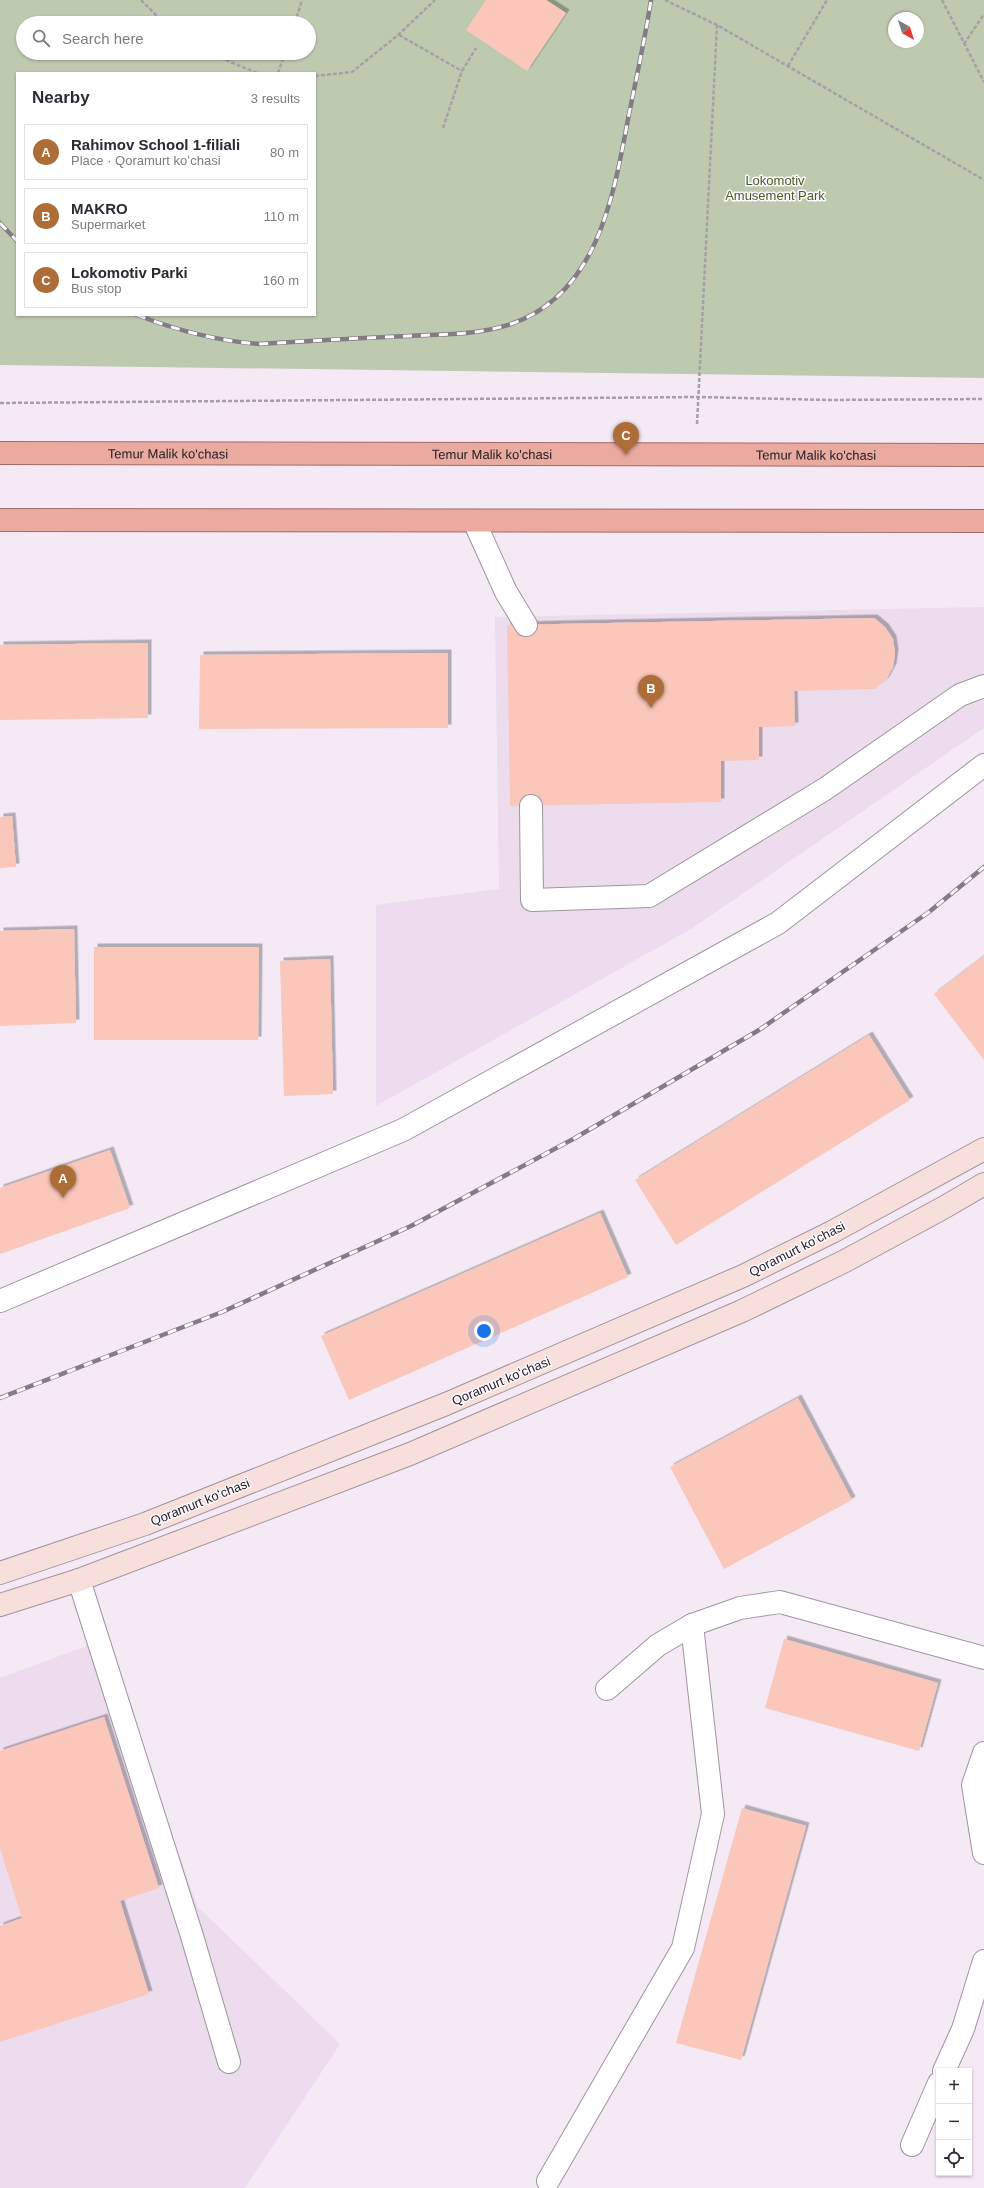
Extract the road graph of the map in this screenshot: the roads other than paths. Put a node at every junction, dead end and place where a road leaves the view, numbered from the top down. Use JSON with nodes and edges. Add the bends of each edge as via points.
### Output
{"nodes":[{"id":1,"x":0,"y":453,"type":"edge"},
{"id":2,"x":984,"y":455,"type":"edge"},
{"id":3,"x":0,"y":520,"type":"edge"},
{"id":4,"x":474,"y":521,"type":"junction"},
{"id":5,"x":984,"y":521,"type":"edge"},
{"id":6,"x":526,"y":625,"type":"dead end"},
{"id":7,"x":984,"y":686,"type":"edge"},
{"id":8,"x":984,"y":764,"type":"edge"},
{"id":9,"x":531,"y":806,"type":"dead end"},
{"id":10,"x":984,"y":1149,"type":"edge"},
{"id":11,"x":984,"y":1184,"type":"edge"},
{"id":12,"x":0,"y":1301,"type":"edge"},
{"id":13,"x":0,"y":1573,"type":"edge"},
{"id":14,"x":79,"y":1580,"type":"junction"},
{"id":15,"x":0,"y":1605,"type":"edge"},
{"id":16,"x":692,"y":1625,"type":"junction"},
{"id":17,"x":984,"y":1658,"type":"edge"},
{"id":18,"x":607,"y":1689,"type":"dead end"},
{"id":19,"x":984,"y":1753,"type":"edge"},
{"id":20,"x":984,"y":1853,"type":"edge"},
{"id":21,"x":984,"y":1961,"type":"edge"},
{"id":22,"x":229,"y":2062,"type":"dead end"},
{"id":23,"x":945,"y":2068,"type":"edge"},
{"id":24,"x":936,"y":2090,"type":"edge"},
{"id":25,"x":912,"y":2145,"type":"dead end"},
{"id":26,"x":548,"y":2181,"type":"dead end"}],
"edges":[{"from":1,"to":2,"type":"highway","name":"Temur Malik ko'chasi"},
{"from":3,"to":4,"type":"highway"},
{"from":4,"to":5,"type":"highway"},
{"from":4,"to":6,"type":"street","via":[[506,592]]},
{"from":7,"to":9,"type":"street","via":[[960,695],[825,789],[649,896],[532,900]]},
{"from":8,"to":12,"type":"street","via":[[778,923],[403,1130]]},
{"from":10,"to":13,"type":"main road","name":"Qoramurt koʻchasi","via":[[832,1232],[743,1276],[461,1398],[145,1524]]},
{"from":11,"to":14,"type":"main road","via":[[845,1261],[742,1311],[410,1454]]},
{"from":14,"to":15,"type":"main road"},
{"from":14,"to":22,"type":"street","via":[[192,1936]]},
{"from":16,"to":17,"type":"street","via":[[740,1608],[780,1602]]},
{"from":16,"to":18,"type":"street","via":[[658,1645]]},
{"from":16,"to":26,"type":"street","via":[[713,1814],[683,1948]]},
{"from":19,"to":20,"type":"street","via":[[974,1785]]},
{"from":21,"to":23,"type":"street","via":[[963,2029]]},
{"from":24,"to":25,"type":"street"}]}
